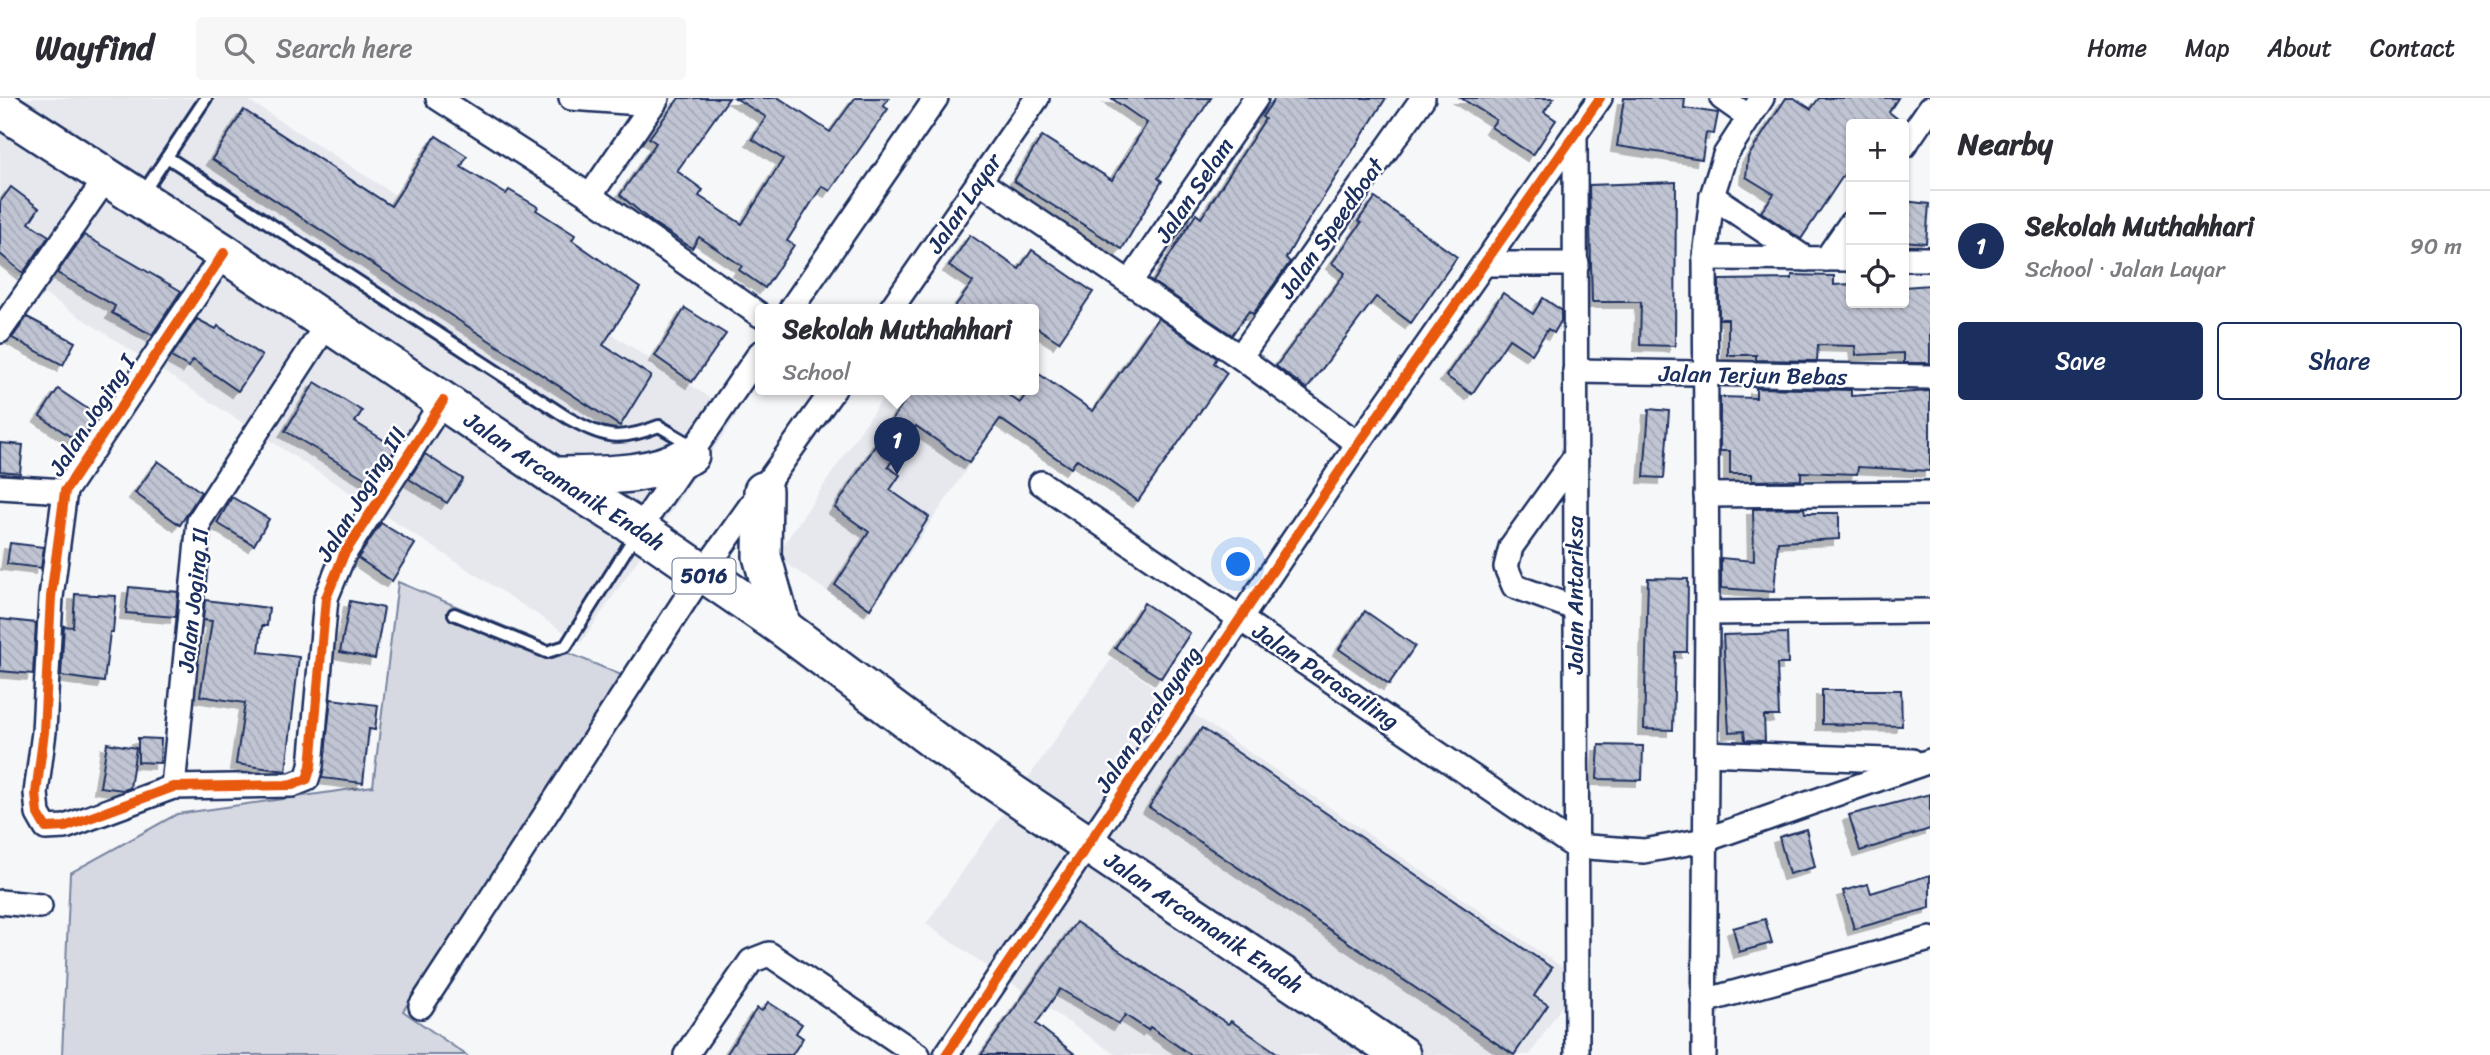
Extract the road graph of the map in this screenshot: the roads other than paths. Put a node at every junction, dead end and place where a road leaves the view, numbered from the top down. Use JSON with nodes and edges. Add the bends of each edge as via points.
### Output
{"nodes":[{"id":1,"x":206,"y":98,"type":"edge"},
{"id":2,"x":438,"y":98,"type":"edge"},
{"id":3,"x":571,"y":98,"type":"edge"},
{"id":4,"x":936,"y":98,"type":"edge"},
{"id":5,"x":1037,"y":98,"type":"edge"},
{"id":6,"x":1256,"y":98,"type":"edge"},
{"id":7,"x":1423,"y":98,"type":"edge"},
{"id":8,"x":1600,"y":98,"type":"edge"},
{"id":9,"x":1723,"y":98,"type":"edge"},
{"id":10,"x":656,"y":101,"type":"edge"},
{"id":11,"x":1756,"y":107,"type":"edge"},
{"id":12,"x":1930,"y":108,"type":"edge"},
{"id":13,"x":17,"y":109,"type":"edge"},
{"id":14,"x":1575,"y":134,"type":"junction"},
{"id":15,"x":1909,"y":139,"type":"edge"},
{"id":16,"x":167,"y":157,"type":"junction"},
{"id":17,"x":107,"y":177,"type":"junction"},
{"id":18,"x":979,"y":181,"type":"junction"},
{"id":19,"x":590,"y":196,"type":"junction"},
{"id":20,"x":1712,"y":196,"type":"junction"},
{"id":21,"x":140,"y":199,"type":"junction"},
{"id":22,"x":1846,"y":228,"type":"edge"},
{"id":23,"x":224,"y":253,"type":"junction"},
{"id":24,"x":1705,"y":258,"type":"junction"},
{"id":25,"x":1816,"y":259,"type":"junction"},
{"id":26,"x":1846,"y":259,"type":"edge"},
{"id":27,"x":1909,"y":259,"type":"edge"},
{"id":28,"x":1930,"y":259,"type":"edge"},
{"id":29,"x":1486,"y":264,"type":"junction"},
{"id":30,"x":1577,"y":264,"type":"junction"},
{"id":31,"x":1130,"y":282,"type":"junction"},
{"id":32,"x":794,"y":304,"type":"edge"},
{"id":33,"x":894,"y":304,"type":"edge"},
{"id":34,"x":755,"y":311,"type":"edge"},
{"id":35,"x":327,"y":324,"type":"junction"},
{"id":36,"x":0,"y":331,"type":"edge"},
{"id":37,"x":1240,"y":358,"type":"junction"},
{"id":38,"x":755,"y":362,"type":"edge"},
{"id":39,"x":1575,"y":371,"type":"junction"},
{"id":40,"x":1704,"y":375,"type":"junction"},
{"id":41,"x":1930,"y":377,"type":"edge"},
{"id":42,"x":830,"y":395,"type":"edge"},
{"id":43,"x":443,"y":401,"type":"junction"},
{"id":44,"x":1358,"y":444,"type":"junction"},
{"id":45,"x":693,"y":452,"type":"junction"},
{"id":46,"x":1576,"y":456,"type":"junction"},
{"id":47,"x":554,"y":476,"type":"junction"},
{"id":48,"x":1041,"y":483,"type":"dead end"},
{"id":49,"x":0,"y":487,"type":"edge"},
{"id":50,"x":65,"y":491,"type":"junction"},
{"id":51,"x":763,"y":491,"type":"junction"},
{"id":52,"x":1930,"y":493,"type":"edge"},
{"id":53,"x":1706,"y":495,"type":"junction"},
{"id":54,"x":639,"y":529,"type":"junction"},
{"id":55,"x":702,"y":574,"type":"junction"},
{"id":56,"x":1574,"y":608,"type":"junction"},
{"id":57,"x":1930,"y":611,"type":"edge"},
{"id":58,"x":1707,"y":613,"type":"junction"},
{"id":59,"x":454,"y":614,"type":"dead end"},
{"id":60,"x":1242,"y":618,"type":"junction"},
{"id":61,"x":782,"y":627,"type":"junction"},
{"id":62,"x":1706,"y":753,"type":"junction"},
{"id":63,"x":1928,"y":761,"type":"edge"},
{"id":64,"x":173,"y":786,"type":"junction"},
{"id":65,"x":1705,"y":840,"type":"junction"},
{"id":66,"x":1088,"y":844,"type":"junction"},
{"id":67,"x":1574,"y":846,"type":"junction"},
{"id":68,"x":0,"y":902,"type":"edge"},
{"id":69,"x":40,"y":906,"type":"dead end"},
{"id":70,"x":1930,"y":939,"type":"edge"},
{"id":71,"x":1703,"y":1001,"type":"junction"},
{"id":72,"x":421,"y":1006,"type":"dead end"},
{"id":73,"x":686,"y":1055,"type":"edge"},
{"id":74,"x":918,"y":1055,"type":"edge"},
{"id":75,"x":946,"y":1055,"type":"edge"},
{"id":76,"x":1401,"y":1055,"type":"edge"},
{"id":77,"x":1577,"y":1055,"type":"edge"},
{"id":78,"x":1704,"y":1055,"type":"edge"}],
"edges":[{"from":1,"to":16,"type":"lane"},
{"from":2,"to":19,"type":"street"},
{"from":3,"to":10,"type":"street"},
{"from":4,"to":32,"type":"street"},
{"from":5,"to":18,"type":"street","name":"Jalan Layar"},
{"from":6,"to":31,"type":"street","name":"Jalan Selam"},
{"from":7,"to":37,"type":"street","name":"Jalan Speedboat"},
{"from":8,"to":14,"type":"street","name":"Jalan Paralayang"},
{"from":9,"to":11,"type":"street"},
{"from":10,"to":19,"type":"street"},
{"from":11,"to":20,"type":"street","via":[[1725,155]]},
{"from":12,"to":15,"type":"street"},
{"from":13,"to":17,"type":"main road","name":"Jalan Arcamanik Endah","number":"5016"},
{"from":14,"to":29,"type":"street","name":"Jalan Paralayang"},
{"from":14,"to":30,"type":"street","name":"Jalan Antariksa"},
{"from":16,"to":21,"type":"lane"},
{"from":16,"to":45,"type":"lane","via":[[568,418],[602,436],[631,435],[659,426]]},
{"from":17,"to":21,"type":"main road","name":"Jalan Arcamanik Endah","number":"5016"},
{"from":17,"to":36,"type":"street"},
{"from":18,"to":31,"type":"street"},
{"from":18,"to":33,"type":"street","name":"Jalan Layar"},
{"from":19,"to":34,"type":"street"},
{"from":20,"to":24,"type":"street"},
{"from":20,"to":25,"type":"street"},
{"from":21,"to":23,"type":"main road","name":"Jalan Arcamanik Endah","number":"5016"},
{"from":22,"to":25,"type":"street"},
{"from":23,"to":35,"type":"main road","name":"Jalan Arcamanik Endah","number":"5016"},
{"from":23,"to":50,"type":"street","name":"Jalan Joging I"},
{"from":24,"to":25,"type":"street"},
{"from":24,"to":40,"type":"street"},
{"from":25,"to":26,"type":"street"},
{"from":27,"to":28,"type":"street"},
{"from":29,"to":30,"type":"street"},
{"from":29,"to":44,"type":"street","name":"Jalan Paralayang"},
{"from":30,"to":39,"type":"street","name":"Jalan Antariksa"},
{"from":31,"to":37,"type":"street"},
{"from":35,"to":43,"type":"main road","name":"Jalan Arcamanik Endah","number":"5016"},
{"from":35,"to":64,"type":"street","name":"Jalan Joging II","via":[[199,521]]},
{"from":37,"to":44,"type":"street"},
{"from":38,"to":45,"type":"street"},
{"from":39,"to":40,"type":"street","name":"Jalan Terjun Bebas"},
{"from":39,"to":46,"type":"street","name":"Jalan Antariksa"},
{"from":40,"to":41,"type":"street","name":"Jalan Terjun Bebas"},
{"from":40,"to":53,"type":"street"},
{"from":42,"to":51,"type":"street"},
{"from":43,"to":47,"type":"main road","name":"Jalan Arcamanik Endah","number":"5016"},
{"from":43,"to":64,"type":"street","name":"Jalan Joging III","via":[[344,554],[327,598],[307,779],[292,785]]},
{"from":44,"to":60,"type":"street","name":"Jalan Paralayang"},
{"from":45,"to":47,"type":"main road","via":[[670,466],[641,474]]},
{"from":45,"to":54,"type":"street"},
{"from":46,"to":56,"type":"street","name":"Jalan Antariksa"},
{"from":46,"to":56,"type":"street","via":[[1511,547],[1506,567],[1514,586]]},
{"from":47,"to":54,"type":"main road","name":"Jalan Arcamanik Endah","number":"5016"},
{"from":48,"to":60,"type":"street","name":"Jalan Parasailing"},
{"from":49,"to":50,"type":"street","name":"Jalan Joging I"},
{"from":50,"to":64,"type":"street","name":"Jalan Joging I","via":[[51,597],[38,814],[46,828],[65,827]]},
{"from":51,"to":55,"type":"street"},
{"from":51,"to":61,"type":"main road","via":[[762,556]]},
{"from":52,"to":53,"type":"street"},
{"from":53,"to":58,"type":"street"},
{"from":54,"to":55,"type":"main road","name":"Jalan Arcamanik Endah","number":"5016"},
{"from":54,"to":59,"type":"lane","via":[[566,646],[557,651],[547,652]]},
{"from":55,"to":61,"type":"main road","name":"Jalan Arcamanik Endah","number":"5016"},
{"from":55,"to":72,"type":"street"},
{"from":56,"to":67,"type":"street","name":"Jalan Antariksa"},
{"from":57,"to":58,"type":"street"},
{"from":58,"to":62,"type":"street"},
{"from":60,"to":66,"type":"street","name":"Jalan Paralayang"},
{"from":60,"to":67,"type":"street","name":"Jalan Parasailing"},
{"from":61,"to":66,"type":"main road","name":"Jalan Arcamanik Endah","number":"5016","via":[[936,742]]},
{"from":62,"to":63,"type":"street"},
{"from":62,"to":65,"type":"street"},
{"from":63,"to":65,"type":"street"},
{"from":65,"to":67,"type":"street","via":[[1644,851]]},
{"from":65,"to":71,"type":"street"},
{"from":66,"to":75,"type":"street","name":"Jalan Paralayang"},
{"from":66,"to":76,"type":"main road","name":"Jalan Arcamanik Endah","number":"5016"},
{"from":67,"to":77,"type":"street","name":"Jalan Antariksa"},
{"from":68,"to":69,"type":"street"},
{"from":70,"to":71,"type":"street"},
{"from":71,"to":78,"type":"street"},
{"from":73,"to":74,"type":"street","via":[[751,961],[769,954]]}]}
